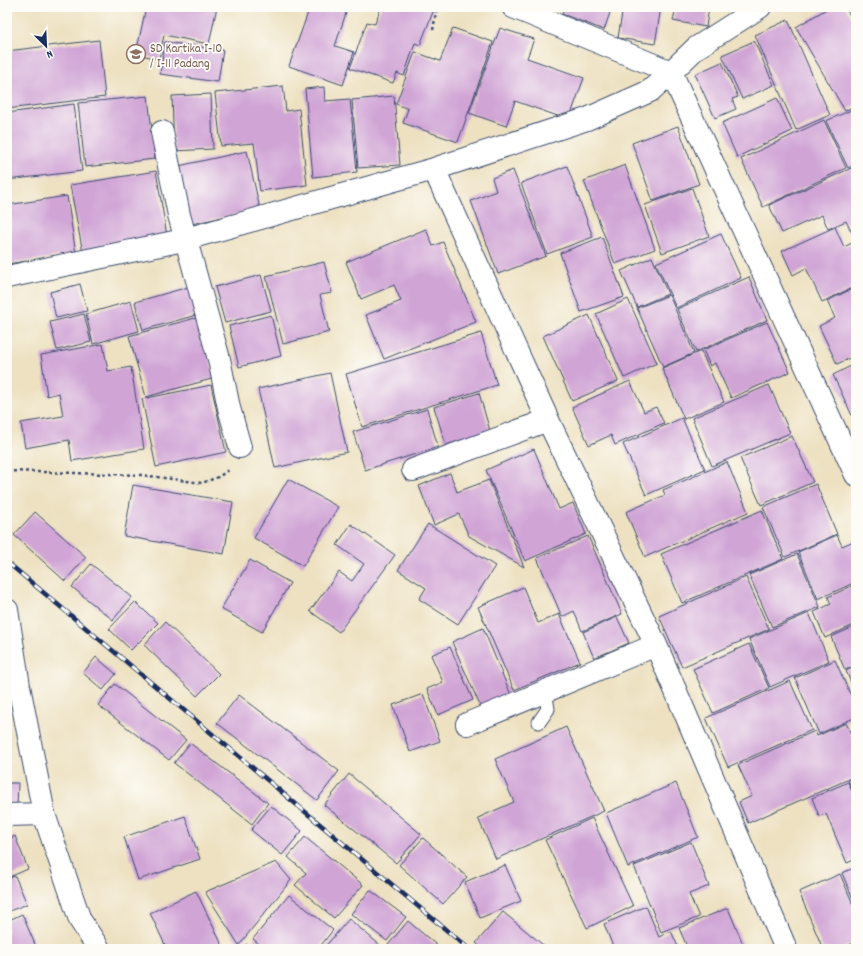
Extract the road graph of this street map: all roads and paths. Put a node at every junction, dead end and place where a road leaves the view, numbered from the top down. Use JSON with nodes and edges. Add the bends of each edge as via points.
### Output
{"nodes":[{"id":1,"x":437,"y":7,"type":"edge"},
{"id":2,"x":513,"y":7,"type":"edge"},
{"id":3,"x":760,"y":7,"type":"edge"},
{"id":4,"x":433,"y":30,"type":"dead end"},
{"id":5,"x":671,"y":72,"type":"junction"},
{"id":6,"x":162,"y":132,"type":"dead end"},
{"id":7,"x":434,"y":170,"type":"junction"},
{"id":8,"x":185,"y":239,"type":"junction"},
{"id":9,"x":7,"y":277,"type":"edge"},
{"id":10,"x":548,"y":420,"type":"junction"},
{"id":11,"x":240,"y":447,"type":"joint"},
{"id":12,"x":413,"y":470,"type":"dead end"},
{"id":13,"x":7,"y":471,"type":"edge"},
{"id":14,"x":856,"y":475,"type":"edge"},
{"id":15,"x":7,"y":610,"type":"edge"},
{"id":16,"x":656,"y":645,"type":"junction"},
{"id":17,"x":545,"y":691,"type":"junction"},
{"id":18,"x":539,"y":722,"type":"dead end"},
{"id":19,"x":467,"y":724,"type":"dead end"},
{"id":20,"x":44,"y":814,"type":"junction"},
{"id":21,"x":7,"y":815,"type":"edge"},
{"id":22,"x":99,"y":949,"type":"edge"},
{"id":23,"x":786,"y":949,"type":"edge"}],
"edges":[{"from":1,"to":4,"type":"path"},
{"from":2,"to":5,"type":"street"},
{"from":3,"to":5,"type":"street","via":[[696,48]]},
{"from":5,"to":7,"type":"street","via":[[650,91],[587,119]]},
{"from":5,"to":14,"type":"street"},
{"from":6,"to":8,"type":"street"},
{"from":7,"to":8,"type":"street"},
{"from":7,"to":10,"type":"street"},
{"from":8,"to":9,"type":"street"},
{"from":8,"to":11,"type":"street","via":[[219,359]]},
{"from":10,"to":12,"type":"street"},
{"from":10,"to":16,"type":"street"},
{"from":11,"to":13,"type":"path","via":[[234,467],[202,483],[142,474]]},
{"from":15,"to":20,"type":"street"},
{"from":16,"to":17,"type":"street"},
{"from":16,"to":23,"type":"street"},
{"from":17,"to":18,"type":"lane","via":[[548,709]]},
{"from":17,"to":19,"type":"street"},
{"from":20,"to":21,"type":"street"},
{"from":20,"to":22,"type":"street","via":[[80,920]]}]}
